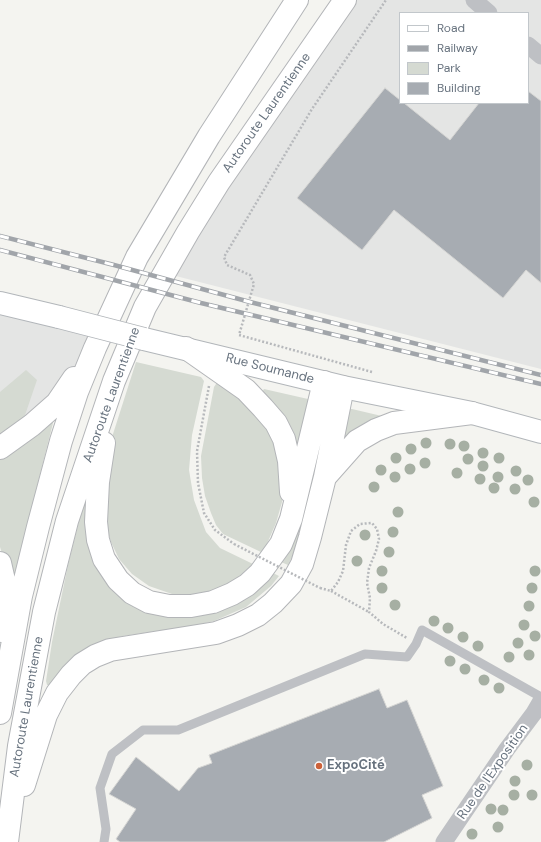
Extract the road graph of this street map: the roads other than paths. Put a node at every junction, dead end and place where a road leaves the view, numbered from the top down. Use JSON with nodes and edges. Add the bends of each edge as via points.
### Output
{"nodes":[{"id":1,"x":297,"y":0,"type":"edge"},
{"id":2,"x":345,"y":0,"type":"edge"},
{"id":3,"x":474,"y":0,"type":"edge"},
{"id":4,"x":488,"y":12,"type":"edge"},
{"id":5,"x":529,"y":46,"type":"edge"},
{"id":6,"x":541,"y":56,"type":"edge"},
{"id":7,"x":0,"y":303,"type":"edge"},
{"id":8,"x":95,"y":348,"type":"junction"},
{"id":9,"x":186,"y":348,"type":"junction"},
{"id":10,"x":114,"y":381,"type":"junction"},
{"id":11,"x":334,"y":385,"type":"junction"},
{"id":12,"x":472,"y":413,"type":"junction"},
{"id":13,"x":541,"y":432,"type":"edge"},
{"id":14,"x":0,"y":448,"type":"edge"},
{"id":15,"x":325,"y":477,"type":"junction"},
{"id":16,"x":291,"y":519,"type":"junction"},
{"id":17,"x":0,"y":563,"type":"edge"},
{"id":18,"x":0,"y":646,"type":"edge"},
{"id":19,"x":0,"y":652,"type":"edge"},
{"id":20,"x":5,"y":680,"type":"junction"},
{"id":21,"x":541,"y":697,"type":"edge"},
{"id":22,"x":541,"y":701,"type":"edge"},
{"id":23,"x":0,"y":713,"type":"edge"},
{"id":24,"x":7,"y":838,"type":"edge"},
{"id":25,"x":104,"y":842,"type":"edge"},
{"id":26,"x":444,"y":842,"type":"edge"}],
"edges":[{"from":1,"to":8,"type":"main road","name":"Autoroute Laurentienne","via":[[209,136],[138,257]]},
{"from":2,"to":10,"type":"main road","name":"Autoroute Laurentienne","via":[[219,182],[188,232],[145,307]]},
{"from":3,"to":4,"type":"street"},
{"from":5,"to":6,"type":"street"},
{"from":7,"to":9,"type":"main road","name":"Rue Soumande","bridge":true},
{"from":8,"to":14,"type":"main road","via":[[57,403]]},
{"from":8,"to":20,"type":"main road","name":"Autoroute Laurentienne","via":[[61,441],[21,596]]},
{"from":9,"to":11,"type":"main road","name":"Rue Soumande"},
{"from":9,"to":16,"type":"main road","via":[[246,390],[276,423],[284,439],[289,461]]},
{"from":10,"to":16,"type":"main road","via":[[98,482],[96,522],[104,559],[118,580],[132,593],[149,602],[169,606],[213,602],[232,594],[247,585],[268,563],[282,544]]},
{"from":10,"to":24,"type":"main road","name":"Autoroute Laurentienne","via":[[66,521],[44,612],[19,746]]},
{"from":11,"to":12,"type":"main road","name":"Rue Soumande"},
{"from":11,"to":15,"type":"main road"},
{"from":11,"to":16,"type":"main road"},
{"from":12,"to":13,"type":"main road","name":"Rue Soumande"},
{"from":12,"to":15,"type":"main road","via":[[394,423],[376,430],[357,441]]},
{"from":15,"to":24,"type":"main road","via":[[302,564],[291,584],[258,615],[216,633],[110,650],[82,664],[71,675],[57,693],[46,716]]},
{"from":17,"to":18,"type":"main road","via":[[5,585]]},
{"from":19,"to":20,"type":"main road"},
{"from":20,"to":23,"type":"main road","name":"Autoroute Laurentienne"},
{"from":21,"to":25,"type":"lane","via":[[422,630],[408,657],[365,654],[178,730],[143,730],[112,754],[100,788],[106,829]]},
{"from":22,"to":26,"type":"street","name":"Rue de l'Exposition"}]}
